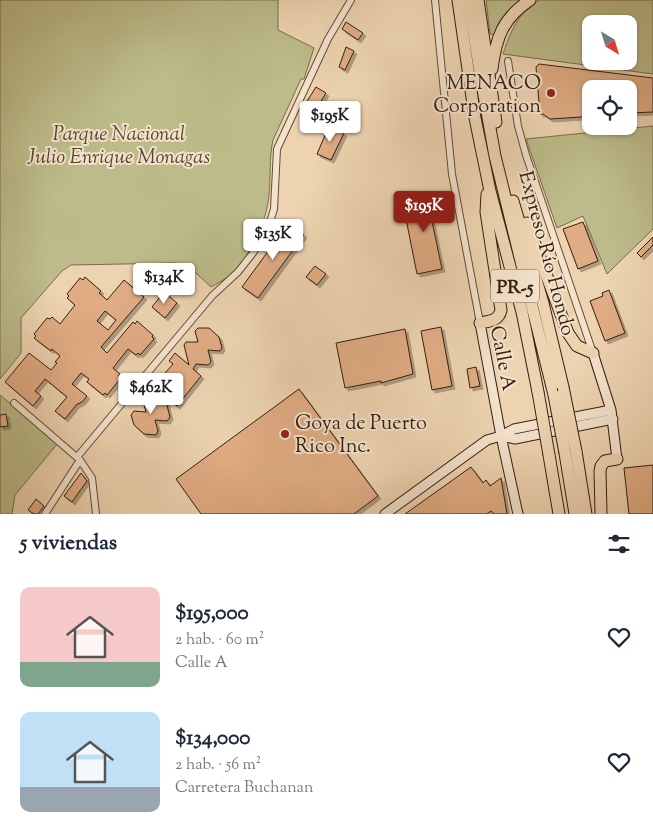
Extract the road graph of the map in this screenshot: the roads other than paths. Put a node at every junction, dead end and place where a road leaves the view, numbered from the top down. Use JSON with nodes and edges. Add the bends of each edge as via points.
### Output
{"nodes":[{"id":1,"x":351,"y":0,"type":"edge"},
{"id":2,"x":435,"y":0,"type":"edge"},
{"id":3,"x":458,"y":0,"type":"edge"},
{"id":4,"x":469,"y":0,"type":"edge"},
{"id":5,"x":478,"y":0,"type":"edge"},
{"id":6,"x":530,"y":0,"type":"edge"},
{"id":7,"x":508,"y":61,"type":"dead end"},
{"id":8,"x":490,"y":83,"type":"junction"},
{"id":9,"x":488,"y":180,"type":"junction"},
{"id":10,"x":509,"y":186,"type":"junction"},
{"id":11,"x":480,"y":323,"type":"junction"},
{"id":12,"x":593,"y":353,"type":"junction"},
{"id":13,"x":14,"y":403,"type":"dead end"},
{"id":14,"x":612,"y":415,"type":"junction"},
{"id":15,"x":501,"y":436,"type":"junction"},
{"id":16,"x":570,"y":452,"type":"junction"},
{"id":17,"x":78,"y":459,"type":"junction"},
{"id":18,"x":617,"y":460,"type":"joint"},
{"id":19,"x":45,"y":514,"type":"edge"},
{"id":20,"x":96,"y":514,"type":"edge"},
{"id":21,"x":385,"y":514,"type":"edge"},
{"id":22,"x":518,"y":514,"type":"edge"},
{"id":23,"x":559,"y":514,"type":"edge"},
{"id":24,"x":576,"y":514,"type":"edge"},
{"id":25,"x":586,"y":514,"type":"edge"},
{"id":26,"x":601,"y":514,"type":"edge"}],
"edges":[{"from":1,"to":17,"type":"street","via":[[328,39],[277,149],[274,209],[253,253],[212,296]]},
{"from":2,"to":11,"type":"street","name":"Calle A","via":[[452,174]]},
{"from":3,"to":9,"type":"highway","name":"Expreso Río Hondo","number":"PR-5","via":[[475,118]]},
{"from":4,"to":16,"type":"highway","bridge":true,"via":[[495,156]]},
{"from":5,"to":8,"type":"highway","name":"Expreso Río Hondo","number":"PR-5"},
{"from":6,"to":8,"type":"highway","via":[[514,12],[500,32]]},
{"from":7,"to":12,"type":"street","via":[[526,156]]},
{"from":8,"to":10,"type":"highway","name":"Expreso Río Hondo","number":"PR-5"},
{"from":9,"to":11,"type":"highway","via":[[486,212],[501,310],[496,319]]},
{"from":9,"to":23,"type":"highway","name":"Expreso Río Hondo","number":"PR-5","bridge":true,"via":[[522,312]]},
{"from":10,"to":12,"type":"highway","via":[[568,333],[577,346]]},
{"from":10,"to":16,"type":"highway","name":"Expreso Río Hondo","number":"PR-5","bridge":true,"via":[[563,387]]},
{"from":11,"to":15,"type":"street","name":"Calle A"},
{"from":12,"to":14,"type":"street"},
{"from":13,"to":17,"type":"street"},
{"from":14,"to":15,"type":"street","via":[[514,429]]},
{"from":14,"to":18,"type":"street"},
{"from":15,"to":21,"type":"street","via":[[487,440]]},
{"from":15,"to":22,"type":"street","name":"Calle A"},
{"from":16,"to":24,"type":"highway"},
{"from":16,"to":25,"type":"highway","name":"Expreso Río Hondo","number":"PR-5"},
{"from":17,"to":19,"type":"street"},
{"from":17,"to":20,"type":"street","via":[[92,478]]},
{"from":18,"to":26,"type":"highway","via":[[605,462],[600,468]]}]}
